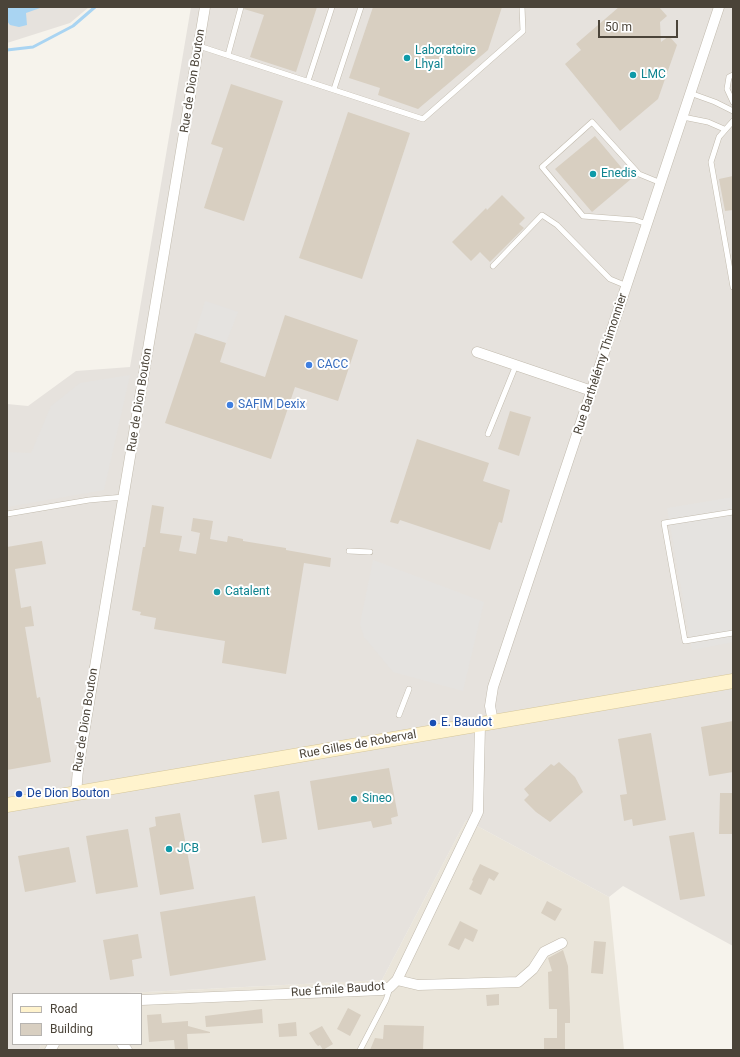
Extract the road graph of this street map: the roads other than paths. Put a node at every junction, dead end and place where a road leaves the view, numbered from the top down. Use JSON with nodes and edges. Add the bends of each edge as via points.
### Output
{"nodes":[{"id":1,"x":205,"y":7,"type":"edge"},
{"id":2,"x":241,"y":7,"type":"edge"},
{"id":3,"x":332,"y":7,"type":"edge"},
{"id":4,"x":361,"y":7,"type":"edge"},
{"id":5,"x":522,"y":7,"type":"edge"},
{"id":6,"x":719,"y":7,"type":"edge"},
{"id":7,"x":199,"y":46,"type":"junction"},
{"id":8,"x":228,"y":55,"type":"junction"},
{"id":9,"x":733,"y":74,"type":"edge"},
{"id":10,"x":308,"y":81,"type":"junction"},
{"id":11,"x":334,"y":89,"type":"junction"},
{"id":12,"x":690,"y":93,"type":"junction"},
{"id":13,"x":733,"y":102,"type":"edge"},
{"id":14,"x":733,"y":111,"type":"edge"},
{"id":15,"x":683,"y":117,"type":"junction"},
{"id":16,"x":733,"y":120,"type":"edge"},
{"id":17,"x":724,"y":129,"type":"junction"},
{"id":18,"x":661,"y":183,"type":"junction"},
{"id":19,"x":647,"y":224,"type":"junction"},
{"id":20,"x":493,"y":266,"type":"dead end"},
{"id":21,"x":627,"y":286,"type":"junction"},
{"id":22,"x":733,"y":287,"type":"edge"},
{"id":23,"x":477,"y":352,"type":"dead end"},
{"id":24,"x":516,"y":366,"type":"junction"},
{"id":25,"x":592,"y":391,"type":"junction"},
{"id":26,"x":488,"y":434,"type":"dead end"},
{"id":27,"x":124,"y":498,"type":"junction"},
{"id":28,"x":733,"y":512,"type":"edge"},
{"id":29,"x":7,"y":514,"type":"edge"},
{"id":30,"x":349,"y":551,"type":"dead end"},
{"id":31,"x":370,"y":552,"type":"dead end"},
{"id":32,"x":733,"y":633,"type":"edge"},
{"id":33,"x":733,"y":681,"type":"edge"},
{"id":34,"x":409,"y":688,"type":"dead end"},
{"id":35,"x":399,"y":715,"type":"dead end"},
{"id":36,"x":486,"y":723,"type":"junction"},
{"id":37,"x":76,"y":794,"type":"junction"},
{"id":38,"x":7,"y":805,"type":"edge"},
{"id":39,"x":562,"y":943,"type":"dead end"},
{"id":40,"x":394,"y":984,"type":"junction"},
{"id":41,"x":142,"y":1000,"type":"edge"},
{"id":42,"x":360,"y":1050,"type":"edge"}],
"edges":[{"from":1,"to":7,"type":"street","name":"Rue de Dion Bouton"},
{"from":2,"to":8,"type":"lane"},
{"from":3,"to":10,"type":"lane"},
{"from":4,"to":11,"type":"lane"},
{"from":5,"to":11,"type":"lane","via":[[522,31],[424,118]]},
{"from":6,"to":12,"type":"street","name":"Rue Barthélémy Thimonnier"},
{"from":7,"to":8,"type":"lane"},
{"from":7,"to":27,"type":"street","name":"Rue de Dion Bouton"},
{"from":8,"to":10,"type":"lane"},
{"from":9,"to":13,"type":"lane","via":[[729,77],[727,89]]},
{"from":10,"to":11,"type":"lane"},
{"from":12,"to":14,"type":"lane"},
{"from":12,"to":15,"type":"street","name":"Rue Barthélémy Thimonnier"},
{"from":15,"to":17,"type":"lane","via":[[708,122]]},
{"from":15,"to":18,"type":"street","name":"Rue Barthélémy Thimonnier"},
{"from":16,"to":17,"type":"lane"},
{"from":17,"to":22,"type":"lane","via":[[711,162]]},
{"from":18,"to":19,"type":"street","name":"Rue Barthélémy Thimonnier"},
{"from":18,"to":19,"type":"lane","via":[[639,174],[592,122],[542,167],[583,216],[635,220]]},
{"from":19,"to":21,"type":"street","name":"Rue Barthélémy Thimonnier"},
{"from":20,"to":21,"type":"lane","via":[[542,215],[557,225],[610,279]]},
{"from":21,"to":25,"type":"street","name":"Rue Barthélémy Thimonnier"},
{"from":23,"to":24,"type":"street"},
{"from":24,"to":25,"type":"street"},
{"from":24,"to":26,"type":"lane"},
{"from":25,"to":36,"type":"street","name":"Rue Barthélémy Thimonnier","via":[[493,687]]},
{"from":27,"to":29,"type":"lane","via":[[89,500]]},
{"from":27,"to":37,"type":"street","name":"Rue de Dion Bouton"},
{"from":28,"to":32,"type":"lane","via":[[664,523],[685,641]]},
{"from":30,"to":31,"type":"lane"},
{"from":33,"to":36,"type":"street","name":"Rue Gilles de Roberval"},
{"from":34,"to":35,"type":"lane"},
{"from":36,"to":37,"type":"street","name":"Rue Gilles de Roberval"},
{"from":36,"to":40,"type":"street","name":"Rue Barthélémy Thimonnier","via":[[478,812]]},
{"from":37,"to":38,"type":"street","name":"Rue Gilles de Roberval"},
{"from":39,"to":40,"type":"street","name":"Rue Émile Baudot","via":[[544,952],[533,970],[518,982]]},
{"from":40,"to":41,"type":"street","name":"Rue Émile Baudot","via":[[382,990]]},
{"from":40,"to":42,"type":"lane"}]}
